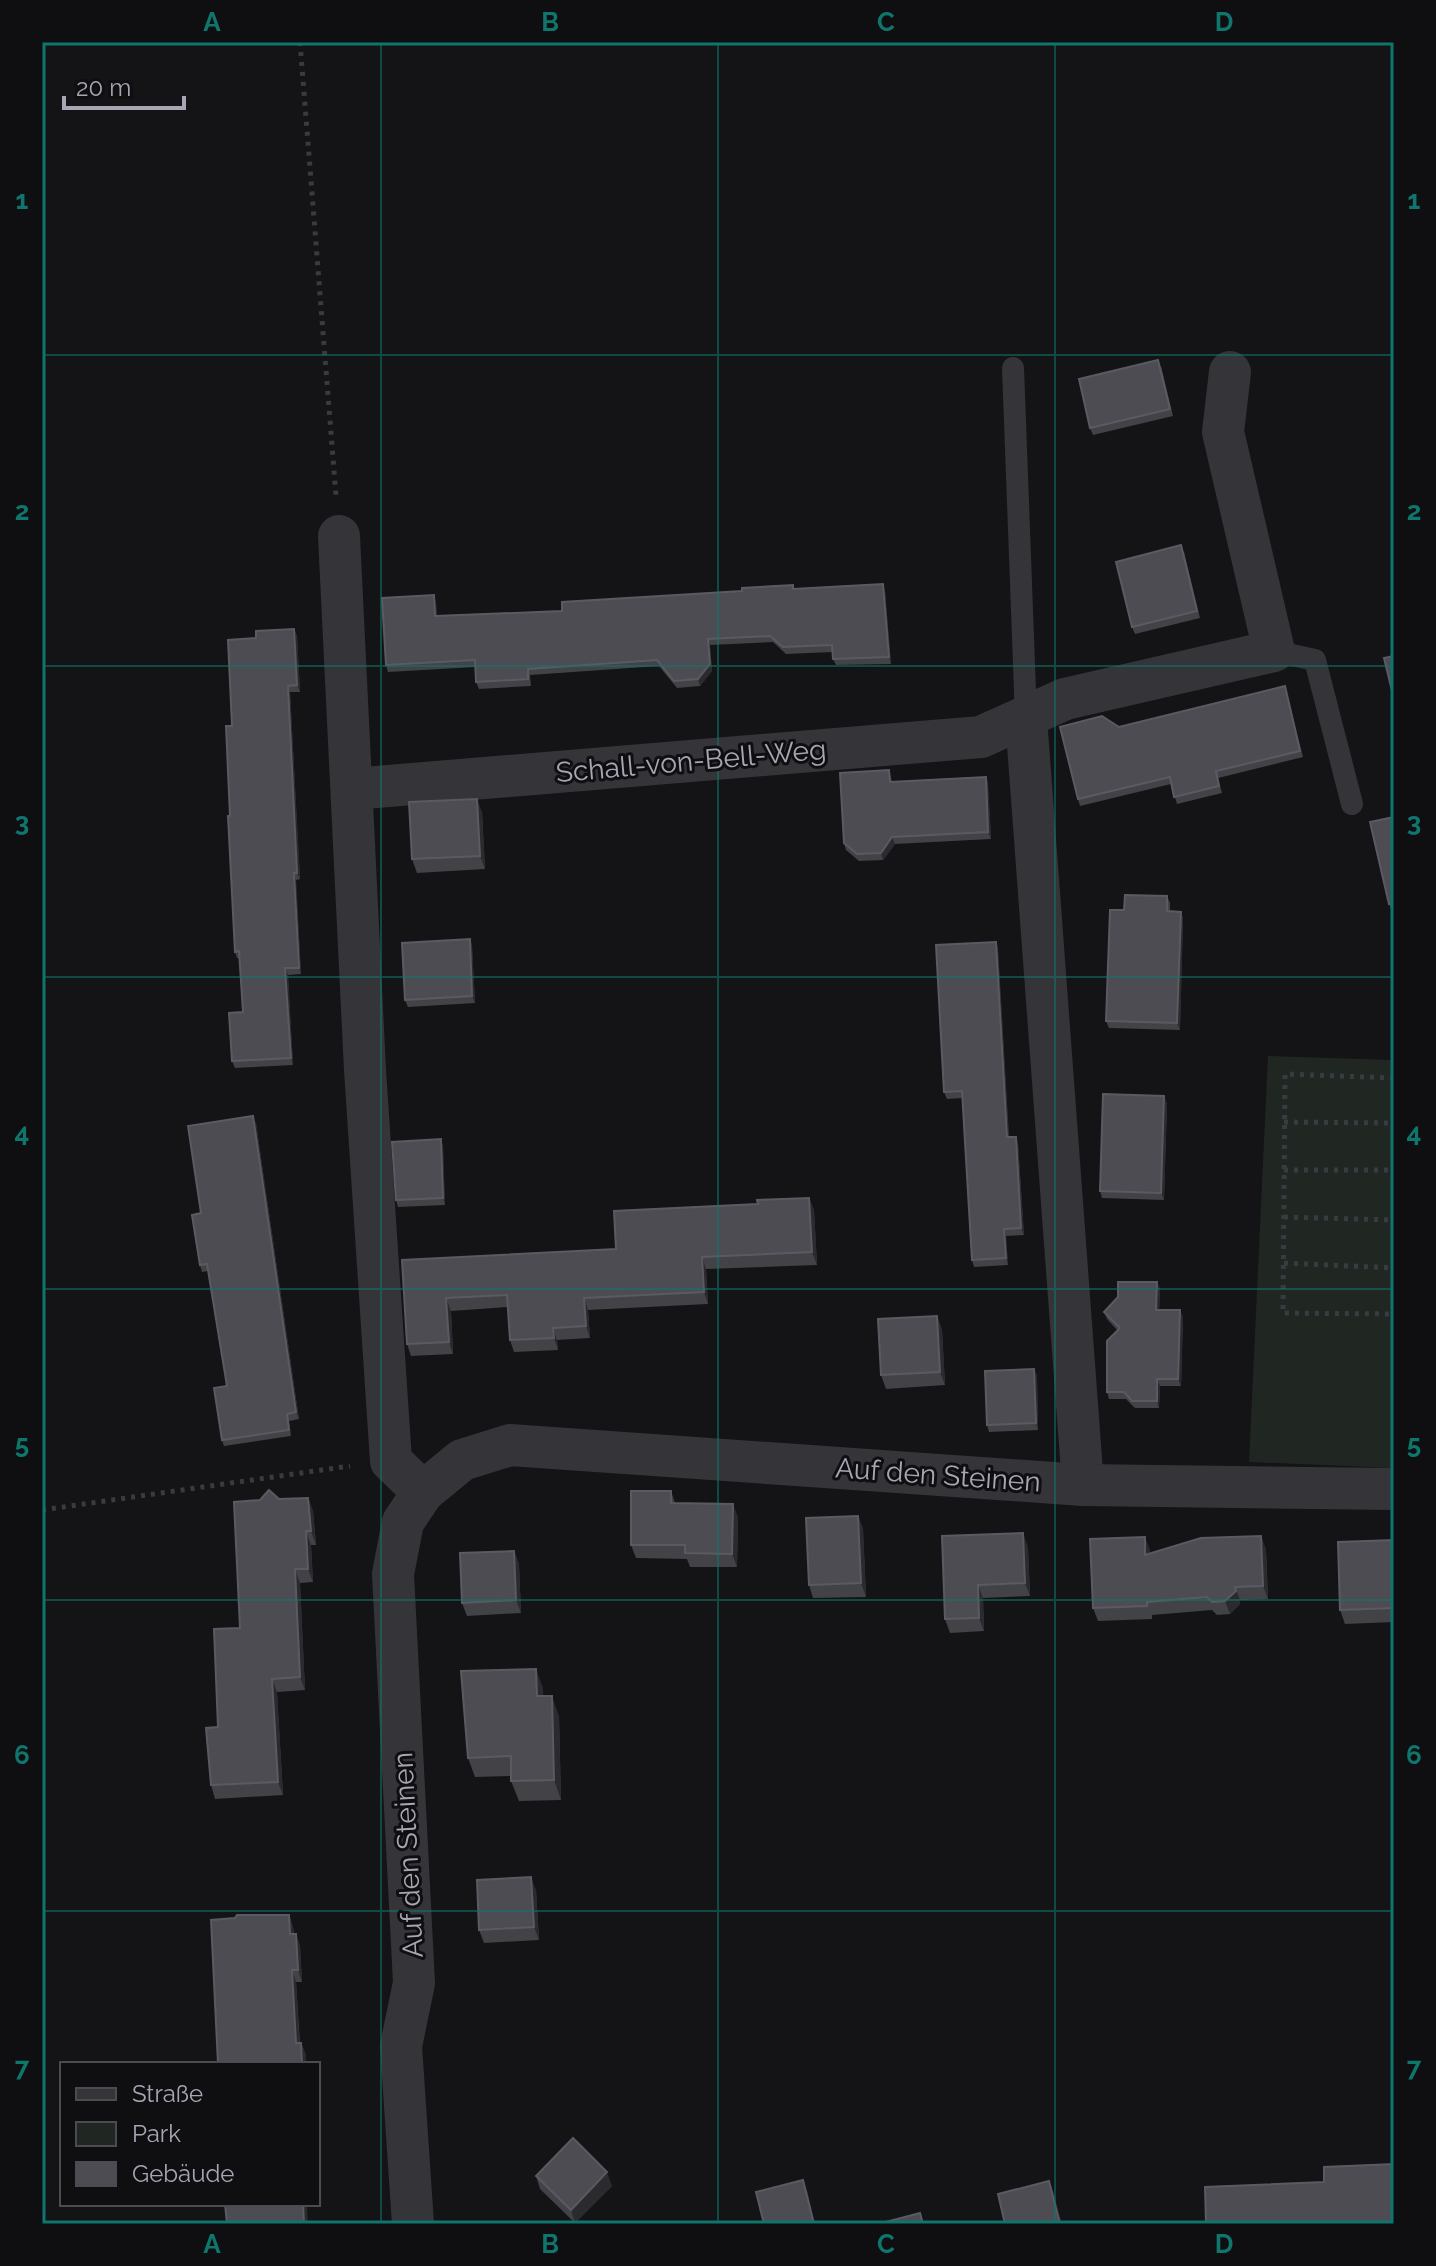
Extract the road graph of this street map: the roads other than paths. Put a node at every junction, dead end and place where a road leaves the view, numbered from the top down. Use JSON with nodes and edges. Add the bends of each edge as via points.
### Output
{"nodes":[{"id":1,"x":1013,"y":368,"type":"dead end"},
{"id":2,"x":1230,"y":372,"type":"dead end"},
{"id":3,"x":339,"y":536,"type":"road end"},
{"id":4,"x":1274,"y":651,"type":"junction"},
{"id":5,"x":1026,"y":718,"type":"junction"},
{"id":6,"x":352,"y":789,"type":"junction"},
{"id":7,"x":1352,"y":804,"type":"dead end"},
{"id":8,"x":1083,"y":1485,"type":"junction"},
{"id":9,"x":1394,"y":1489,"type":"edge"},
{"id":10,"x":423,"y":1492,"type":"junction"},
{"id":11,"x":413,"y":2224,"type":"edge"}],
"edges":[{"from":1,"to":5,"type":"lane"},
{"from":2,"to":4,"type":"street","via":[[1223,432]]},
{"from":3,"to":6,"type":"street"},
{"from":4,"to":5,"type":"street","name":"Schall-von-Bell-Weg","via":[[1065,699]]},
{"from":4,"to":7,"type":"lane","name":"Schall-von-Bell-Weg","via":[[1315,660]]},
{"from":5,"to":6,"type":"street","name":"Schall-von-Bell-Weg","via":[[981,737]]},
{"from":5,"to":8,"type":"street","name":"Auf den Steinen"},
{"from":6,"to":10,"type":"street","via":[[391,1461]]},
{"from":8,"to":9,"type":"street","name":"Auf den Steinen"},
{"from":8,"to":10,"type":"street","name":"Auf den Steinen","via":[[510,1445],[462,1460]]},
{"from":10,"to":11,"type":"street","name":"Auf den Steinen","via":[[403,1522],[393,1574],[414,1983],[401,2046]]}]}
